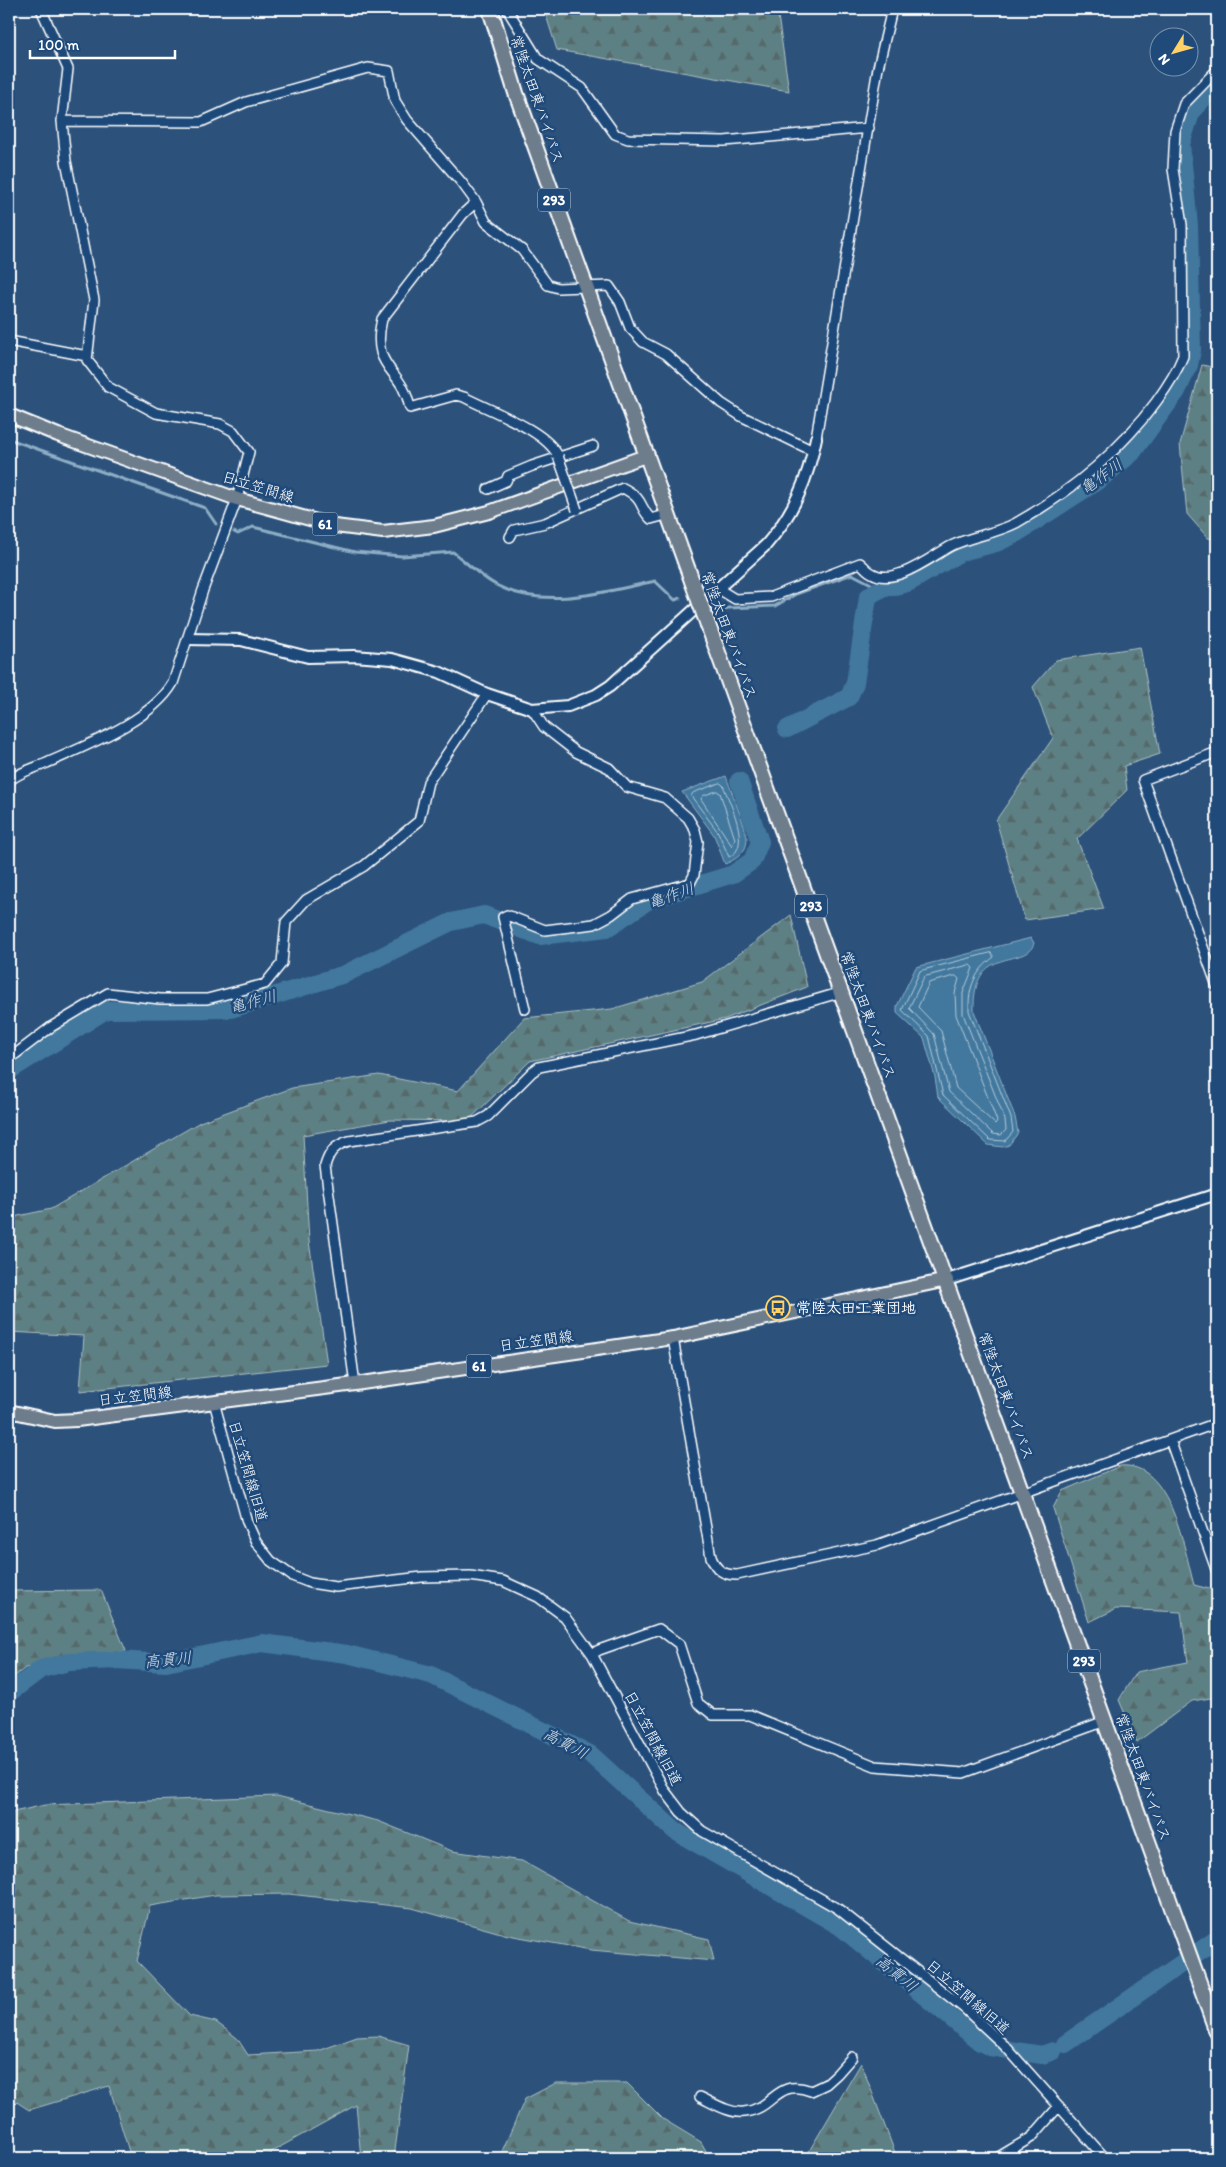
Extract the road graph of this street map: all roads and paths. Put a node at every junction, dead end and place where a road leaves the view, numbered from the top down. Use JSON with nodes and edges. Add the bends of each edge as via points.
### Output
{"nodes":[{"id":1,"x":40,"y":9,"type":"edge"},
{"id":2,"x":490,"y":9,"type":"edge"},
{"id":3,"x":506,"y":9,"type":"edge"},
{"id":4,"x":892,"y":9,"type":"edge"},
{"id":5,"x":1217,"y":70,"type":"edge"},
{"id":6,"x":62,"y":121,"type":"junction"},
{"id":7,"x":869,"y":128,"type":"junction"},
{"id":8,"x":476,"y":202,"type":"junction"},
{"id":9,"x":586,"y":286,"type":"junction"},
{"id":10,"x":9,"y":341,"type":"edge"},
{"id":11,"x":88,"y":356,"type":"junction"},
{"id":12,"x":9,"y":414,"type":"edge"},
{"id":13,"x":816,"y":438,"type":"joint"},
{"id":14,"x":593,"y":446,"type":"dead end"},
{"id":15,"x":813,"y":451,"type":"junction"},
{"id":16,"x":648,"y":455,"type":"junction"},
{"id":17,"x":558,"y":456,"type":"junction"},
{"id":18,"x":488,"y":490,"type":"dead end"},
{"id":19,"x":237,"y":500,"type":"junction"},
{"id":20,"x":577,"y":510,"type":"junction"},
{"id":21,"x":669,"y":514,"type":"junction"},
{"id":22,"x":510,"y":537,"type":"dead end"},
{"id":23,"x":717,"y":588,"type":"junction"},
{"id":24,"x":188,"y":639,"type":"junction"},
{"id":25,"x":488,"y":694,"type":"junction"},
{"id":26,"x":532,"y":708,"type":"junction"},
{"id":27,"x":1217,"y":752,"type":"edge"},
{"id":28,"x":9,"y":782,"type":"edge"},
{"id":29,"x":1217,"y":986,"type":"edge"},
{"id":30,"x":842,"y":992,"type":"junction"},
{"id":31,"x":525,"y":1009,"type":"dead end"},
{"id":32,"x":9,"y":1059,"type":"edge"},
{"id":33,"x":1217,"y":1194,"type":"edge"},
{"id":34,"x":947,"y":1280,"type":"junction"},
{"id":35,"x":673,"y":1338,"type":"junction"},
{"id":36,"x":355,"y":1384,"type":"junction"},
{"id":37,"x":214,"y":1402,"type":"junction"},
{"id":38,"x":9,"y":1411,"type":"edge"},
{"id":39,"x":1217,"y":1423,"type":"edge"},
{"id":40,"x":1170,"y":1440,"type":"junction"},
{"id":41,"x":1023,"y":1492,"type":"junction"},
{"id":42,"x":1217,"y":1572,"type":"edge"},
{"id":43,"x":592,"y":1654,"type":"junction"},
{"id":44,"x":1105,"y":1721,"type":"junction"},
{"id":45,"x":1217,"y":2032,"type":"edge"},
{"id":46,"x":852,"y":2057,"type":"dead end"},
{"id":47,"x":700,"y":2097,"type":"dead end"},
{"id":48,"x":1059,"y":2106,"type":"junction"},
{"id":49,"x":997,"y":2158,"type":"edge"},
{"id":50,"x":1105,"y":2158,"type":"edge"}],
"edges":[{"from":1,"to":6,"type":"street","via":[[68,69]]},
{"from":2,"to":9,"type":"highway","name":"常陸太田東バイパス","number":"293","via":[[516,93]]},
{"from":3,"to":7,"type":"street","via":[[538,58],[582,88],[616,134],[628,139],[724,141]]},
{"from":4,"to":7,"type":"street","via":[[878,68]]},
{"from":5,"to":23,"type":"street","via":[[1184,104],[1175,131],[1173,169],[1182,225],[1183,356],[1177,373],[1141,422],[1098,468],[1015,523],[952,546],[925,563],[888,577],[872,574],[860,563],[771,597],[735,599]]},
{"from":6,"to":8,"type":"street","via":[[201,122],[246,102],[349,73],[368,68],[389,71],[395,101],[407,120]]},
{"from":6,"to":11,"type":"street","via":[[66,160],[94,300]]},
{"from":7,"to":13,"type":"street"},
{"from":8,"to":9,"type":"street","via":[[486,222],[522,250],[548,285],[558,288]]},
{"from":8,"to":17,"type":"street","via":[[463,214],[382,319],[378,338],[380,356],[407,392],[410,408],[456,395],[542,436]]},
{"from":9,"to":15,"type":"street","via":[[610,286],[630,328],[643,342],[666,354],[721,403]]},
{"from":9,"to":16,"type":"highway","name":"常陸太田東バイパス","number":"293"},
{"from":10,"to":11,"type":"street"},
{"from":11,"to":19,"type":"street","via":[[87,360],[108,387],[156,413],[220,424],[233,431],[250,452]]},
{"from":12,"to":19,"type":"main road","name":"日立笠間線","number":"61"},
{"from":13,"to":15,"type":"street"},
{"from":14,"to":17,"type":"street"},
{"from":15,"to":23,"type":"street","via":[[803,486],[782,526]]},
{"from":16,"to":19,"type":"main road","name":"日立笠間線","number":"61","via":[[488,512],[434,526],[383,532],[335,526]]},
{"from":16,"to":21,"type":"highway","name":"常陸太田東バイパス","number":"293"},
{"from":17,"to":18,"type":"street","via":[[508,476],[506,481]]},
{"from":17,"to":20,"type":"street","bridge":true},
{"from":19,"to":24,"type":"street"},
{"from":20,"to":21,"type":"street","via":[[623,488],[640,500],[651,519]]},
{"from":20,"to":22,"type":"street","via":[[545,523],[514,530]]},
{"from":21,"to":30,"type":"highway","name":"常陸太田東バイパス","number":"293","bridge":true},
{"from":23,"to":26,"type":"street","via":[[610,686],[568,706]]},
{"from":24,"to":25,"type":"street","via":[[241,640],[308,657],[354,656],[392,660],[439,672]]},
{"from":24,"to":28,"type":"street","via":[[173,683],[158,704],[77,750]]},
{"from":25,"to":26,"type":"street"},
{"from":25,"to":32,"type":"street","via":[[428,782],[418,820],[364,866],[306,900],[286,922],[282,963],[264,984],[207,999],[160,999],[108,993],[51,1027]]},
{"from":26,"to":31,"type":"street","via":[[544,727],[576,752],[609,768],[627,787],[659,794],[670,802],[692,824],[698,842],[690,883],[632,898],[594,924],[545,930],[507,915],[503,917]]},
{"from":27,"to":29,"type":"street","via":[[1143,780]]},
{"from":30,"to":34,"type":"highway","name":"常陸太田東バイパス","number":"293"},
{"from":30,"to":36,"type":"street","via":[[696,1036],[539,1068],[488,1116],[477,1122],[340,1143],[332,1150],[325,1166]]},
{"from":33,"to":34,"type":"street"},
{"from":34,"to":35,"type":"main road","name":"日立笠間線","number":"61"},
{"from":34,"to":41,"type":"highway","name":"常陸太田東バイパス","number":"293"},
{"from":35,"to":36,"type":"main road","name":"日立笠間線","number":"61"},
{"from":35,"to":41,"type":"street","via":[[711,1557],[719,1570],[727,1575],[820,1559],[877,1545]]},
{"from":36,"to":37,"type":"main road","name":"日立笠間線","number":"61"},
{"from":37,"to":38,"type":"main road","name":"日立笠間線","number":"61","via":[[55,1421]]},
{"from":37,"to":43,"type":"street","name":"日立笠間線旧道","via":[[246,1522],[271,1561],[292,1576],[310,1583],[336,1586],[422,1577],[470,1576],[503,1581],[538,1598],[565,1617]]},
{"from":39,"to":40,"type":"street"},
{"from":40,"to":41,"type":"street"},
{"from":40,"to":42,"type":"street"},
{"from":41,"to":44,"type":"highway","name":"常陸太田東バイパス","number":"293"},
{"from":43,"to":44,"type":"street","via":[[659,1629],[679,1644],[698,1703],[714,1715],[750,1715],[875,1766],[964,1773]]},
{"from":43,"to":48,"type":"street","name":"日立笠間線旧道","via":[[665,1791],[681,1812],[710,1835],[837,1908],[965,2009],[1006,2047]]},
{"from":44,"to":45,"type":"highway","name":"常陸太田東バイパス","number":"293"},
{"from":46,"to":47,"type":"street","via":[[826,2084],[811,2091],[797,2086],[787,2088],[759,2109],[742,2113]]},
{"from":48,"to":49,"type":"street","via":[[1032,2137]]},
{"from":48,"to":50,"type":"street","name":"日立笠間線旧道"}]}
